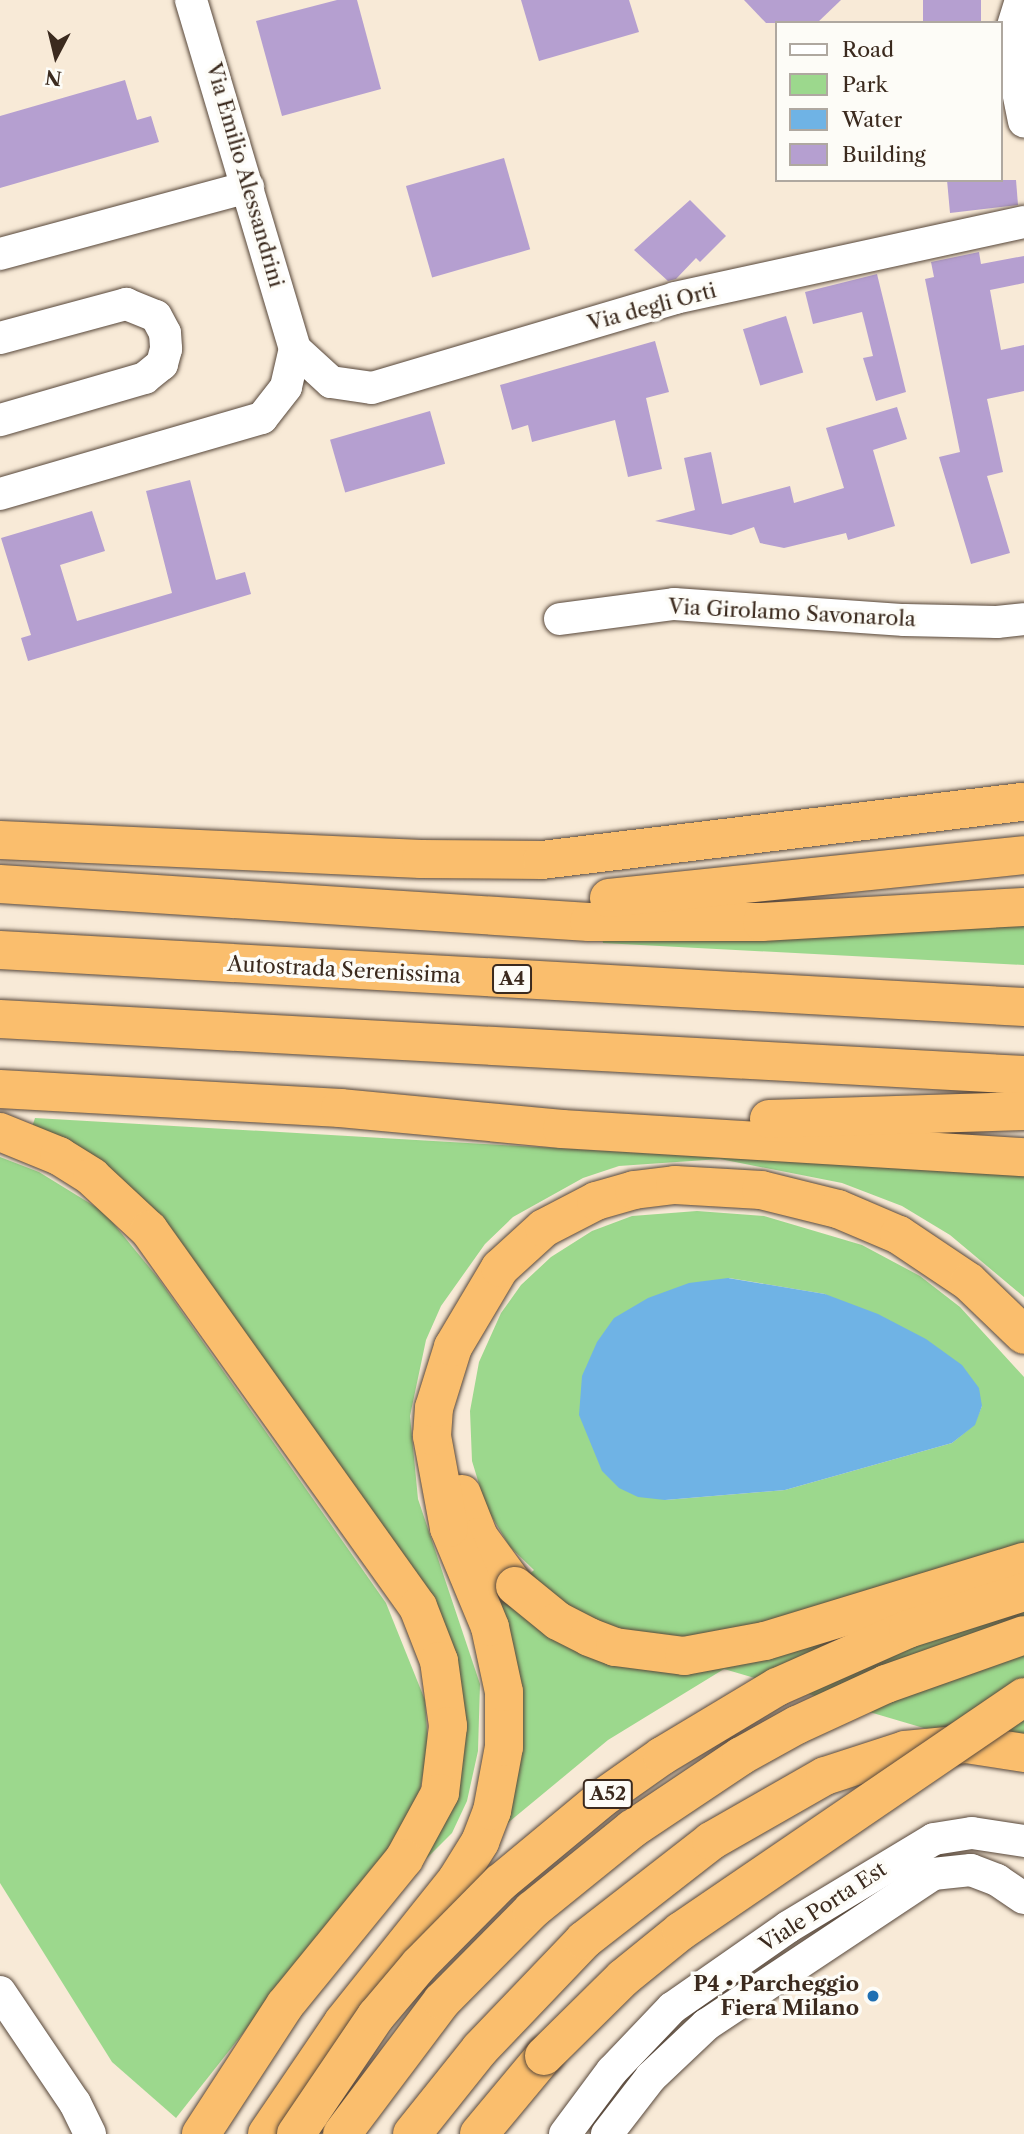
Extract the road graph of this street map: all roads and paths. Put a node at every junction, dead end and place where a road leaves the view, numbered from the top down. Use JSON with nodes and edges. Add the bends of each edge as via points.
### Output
{"nodes":[{"id":1,"x":1021,"y":0,"type":"edge"},
{"id":2,"x":195,"y":1,"type":"edge"},
{"id":3,"x":1024,"y":121,"type":"edge"},
{"id":4,"x":248,"y":187,"type":"junction"},
{"id":5,"x":1024,"y":222,"type":"edge"},
{"id":6,"x":0,"y":254,"type":"edge"},
{"id":7,"x":0,"y":338,"type":"edge"},
{"id":8,"x":295,"y":349,"type":"junction"},
{"id":9,"x":0,"y":420,"type":"edge"},
{"id":10,"x":0,"y":494,"type":"edge"},
{"id":11,"x":1024,"y":618,"type":"edge"},
{"id":12,"x":560,"y":620,"type":"dead end"},
{"id":13,"x":1024,"y":802,"type":"edge"},
{"id":14,"x":0,"y":840,"type":"edge"},
{"id":15,"x":1024,"y":855,"type":"edge"},
{"id":16,"x":0,"y":884,"type":"edge"},
{"id":17,"x":128,"y":891,"type":"junction"},
{"id":18,"x":1024,"y":907,"type":"edge"},
{"id":19,"x":0,"y":950,"type":"edge"},
{"id":20,"x":1024,"y":1007,"type":"edge"},
{"id":21,"x":0,"y":1019,"type":"edge"},
{"id":22,"x":1024,"y":1075,"type":"edge"},
{"id":23,"x":0,"y":1089,"type":"edge"},
{"id":24,"x":340,"y":1108,"type":"junction"},
{"id":25,"x":1024,"y":1111,"type":"edge"},
{"id":26,"x":0,"y":1132,"type":"edge"},
{"id":27,"x":1024,"y":1157,"type":"edge"},
{"id":28,"x":1024,"y":1335,"type":"edge"},
{"id":29,"x":453,"y":1347,"type":"junction"},
{"id":30,"x":1024,"y":1562,"type":"edge"},
{"id":31,"x":1024,"y":1592,"type":"edge"},
{"id":32,"x":1024,"y":1635,"type":"edge"},
{"id":33,"x":1024,"y":1697,"type":"edge"},
{"id":34,"x":1024,"y":1753,"type":"edge"},
{"id":35,"x":1024,"y":1841,"type":"edge"},
{"id":36,"x":1024,"y":1898,"type":"edge"},
{"id":37,"x":0,"y":1992,"type":"edge"},
{"id":38,"x":90,"y":2134,"type":"edge"},
{"id":39,"x":201,"y":2134,"type":"edge"},
{"id":40,"x":267,"y":2134,"type":"edge"},
{"id":41,"x":296,"y":2134,"type":"edge"},
{"id":42,"x":342,"y":2134,"type":"edge"},
{"id":43,"x":412,"y":2134,"type":"edge"},
{"id":44,"x":479,"y":2134,"type":"edge"},
{"id":45,"x":565,"y":2134,"type":"edge"},
{"id":46,"x":607,"y":2134,"type":"edge"}],
"edges":[{"from":1,"to":3,"type":"street","via":[[1008,42]]},
{"from":2,"to":4,"type":"street","name":"Via Emilio Alessandrini"},
{"from":4,"to":6,"type":"street"},
{"from":4,"to":8,"type":"street","name":"Via Emilio Alessandrini"},
{"from":5,"to":8,"type":"street","name":"Via degli Orti","via":[[675,298],[372,388],[331,382]]},
{"from":7,"to":9,"type":"street","via":[[126,304],[156,316],[165,333],[166,349],[162,364],[145,378]]},
{"from":8,"to":10,"type":"street","via":[[282,399],[262,418]]},
{"from":11,"to":12,"type":"street","name":"Via Girolamo Savonarola","via":[[997,622],[904,620],[674,604]]},
{"from":13,"to":14,"type":"highway","via":[[542,860]]},
{"from":15,"to":17,"type":"highway","via":[[702,892],[593,899],[496,901]]},
{"from":16,"to":17,"type":"highway"},
{"from":17,"to":18,"type":"highway","via":[[589,922],[762,922]]},
{"from":19,"to":20,"type":"highway","name":"Autostrada Serenissima","number":"A4"},
{"from":21,"to":22,"type":"highway"},
{"from":23,"to":24,"type":"highway"},
{"from":24,"to":25,"type":"highway","via":[[757,1119]]},
{"from":24,"to":27,"type":"highway","via":[[562,1129]]},
{"from":26,"to":39,"type":"highway","via":[[59,1156],[92,1177],[149,1230],[418,1607],[439,1661],[448,1726],[440,1793],[404,1859],[285,2005]]},
{"from":28,"to":29,"type":"highway","via":[[995,1304],[933,1255],[869,1221],[761,1190],[675,1185],[596,1201],[544,1228],[500,1268]]},
{"from":29,"to":30,"type":"highway","bridge":true,"via":[[449,1401],[452,1460],[479,1537],[515,1586],[558,1621],[615,1647],[684,1656],[765,1641]]},
{"from":29,"to":40,"type":"highway","via":[[434,1408],[432,1436],[449,1528],[495,1647],[505,1718],[501,1776],[484,1831],[439,1904],[343,2022]]},
{"from":31,"to":41,"type":"highway","number":"A52","bridge":true,"via":[[908,1629],[777,1687],[601,1799],[500,1883],[420,1965],[376,2016]]},
{"from":32,"to":42,"type":"highway","number":"A52","bridge":true,"via":[[886,1684],[797,1725],[632,1829],[532,1910],[451,1992],[400,2051]]},
{"from":33,"to":44,"type":"highway","bridge":true,"via":[[681,1931],[623,1978],[544,2056]]},
{"from":34,"to":43,"type":"highway","via":[[966,1744],[905,1750],[825,1776],[744,1821],[648,1888],[584,1940],[480,2049]]},
{"from":35,"to":45,"type":"street","name":"Viale Porta Est","via":[[972,1833],[934,1839],[788,1927],[672,2008],[612,2071]]},
{"from":36,"to":46,"type":"street","via":[[978,1872],[957,1869],[933,1874],[706,2025],[651,2077]]},
{"from":37,"to":38,"type":"street","via":[[75,2103]]}]}
